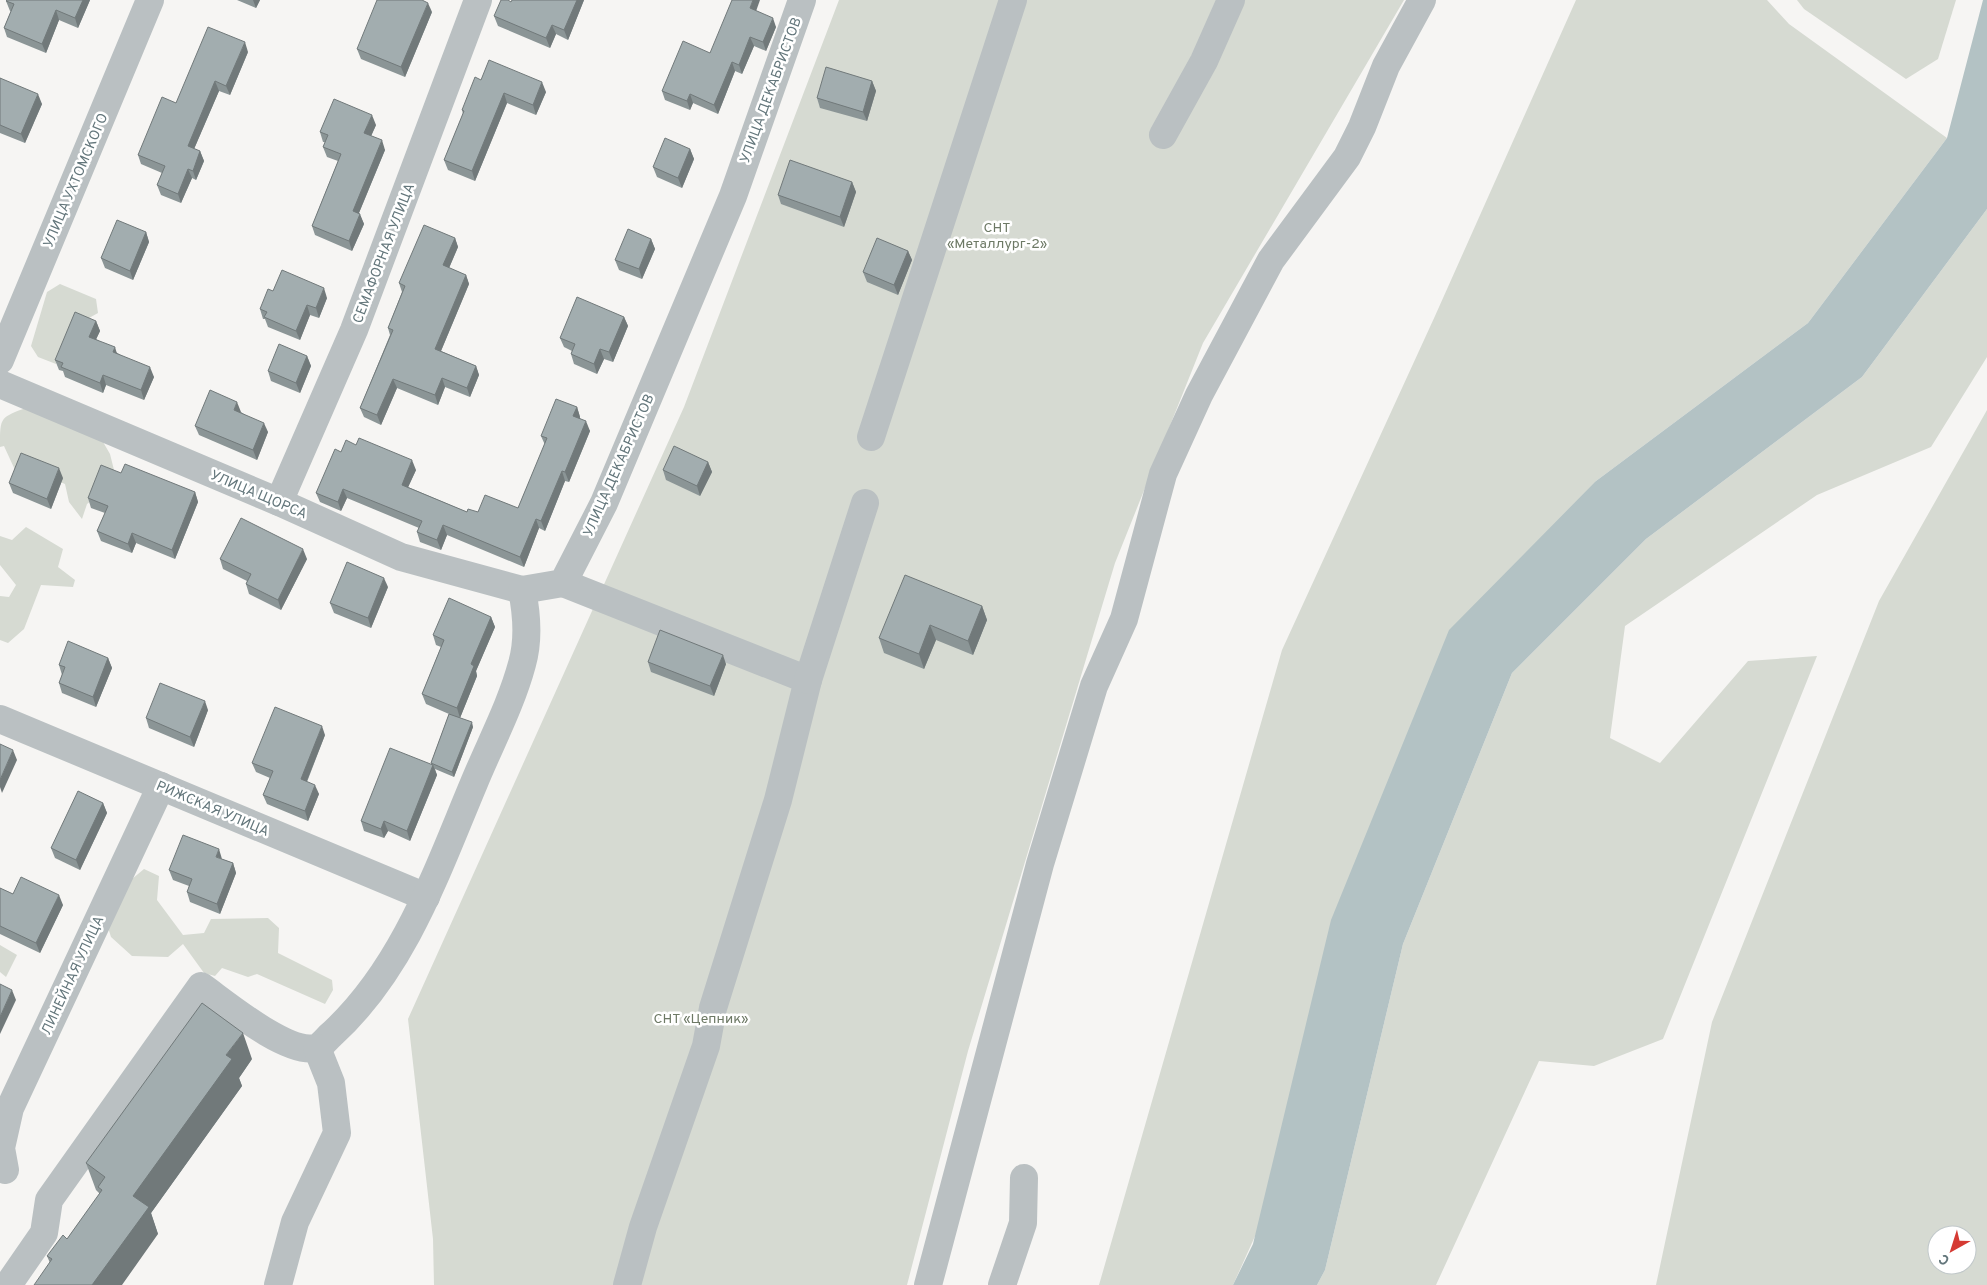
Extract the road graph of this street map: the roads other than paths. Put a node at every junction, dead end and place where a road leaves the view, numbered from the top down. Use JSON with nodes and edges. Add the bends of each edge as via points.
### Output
{"nodes":[{"id":1,"x":150,"y":0,"type":"edge"},
{"id":2,"x":478,"y":0,"type":"edge"},
{"id":3,"x":802,"y":0,"type":"edge"},
{"id":4,"x":1013,"y":0,"type":"edge"},
{"id":5,"x":1231,"y":0,"type":"edge"},
{"id":6,"x":1422,"y":0,"type":"edge"},
{"id":7,"x":1162,"y":134,"type":"dead end"},
{"id":8,"x":0,"y":360,"type":"edge"},
{"id":9,"x":0,"y":384,"type":"edge"},
{"id":10,"x":870,"y":437,"type":"dead end"},
{"id":11,"x":279,"y":502,"type":"junction"},
{"id":12,"x":865,"y":504,"type":"dead end"},
{"id":13,"x":563,"y":584,"type":"junction"},
{"id":14,"x":522,"y":590,"type":"junction"},
{"id":15,"x":808,"y":680,"type":"junction"},
{"id":16,"x":0,"y":719,"type":"edge"},
{"id":17,"x":161,"y":786,"type":"junction"},
{"id":18,"x":426,"y":898,"type":"junction"},
{"id":19,"x":317,"y":1048,"type":"junction"},
{"id":20,"x":5,"y":1170,"type":"dead end"},
{"id":21,"x":1024,"y":1178,"type":"dead end"},
{"id":22,"x":8,"y":1285,"type":"edge"},
{"id":23,"x":278,"y":1285,"type":"edge"},
{"id":24,"x":627,"y":1285,"type":"edge"},
{"id":25,"x":928,"y":1285,"type":"edge"},
{"id":26,"x":1002,"y":1285,"type":"edge"}],
"edges":[{"from":1,"to":8,"type":"street","name":"УЛИЦА УХТОМСКОГО"},
{"from":2,"to":11,"type":"street","name":"СЕМАФОРНАЯ УЛИЦА","via":[[354,330]]},
{"from":3,"to":13,"type":"street","name":"УЛИЦА ДЕКАБРИСТОВ","via":[[733,196],[604,503]]},
{"from":4,"to":10,"type":"street"},
{"from":5,"to":7,"type":"street","via":[[1204,61]]},
{"from":6,"to":25,"type":"street","via":[[1386,66],[1347,157],[1270,260],[1163,474],[1124,619],[1094,686],[1040,864]]},
{"from":9,"to":11,"type":"street","name":"УЛИЦА ЩОРСА"},
{"from":11,"to":14,"type":"street","name":"УЛИЦА ЩОРСА","via":[[401,558]]},
{"from":12,"to":15,"type":"street"},
{"from":13,"to":14,"type":"street"},
{"from":13,"to":15,"type":"street"},
{"from":14,"to":18,"type":"street","via":[[527,615],[523,664]]},
{"from":15,"to":24,"type":"street","via":[[778,800],[713,1008],[706,1046],[643,1228]]},
{"from":16,"to":17,"type":"street","name":"РИЖСКАЯ УЛИЦА"},
{"from":17,"to":18,"type":"street","name":"РИЖСКАЯ УЛИЦА"},
{"from":17,"to":20,"type":"street","name":"ЛИНЕЙНАЯ УЛИЦА","via":[[10,1108],[1,1148]]},
{"from":18,"to":19,"type":"street","via":[[382,976],[350,1018]]},
{"from":19,"to":22,"type":"street","via":[[301,1049],[276,1038],[201,986],[49,1200],[44,1233]]},
{"from":19,"to":23,"type":"street","via":[[331,1083],[337,1133],[295,1222]]},
{"from":21,"to":26,"type":"street","via":[[1023,1223]]}]}
